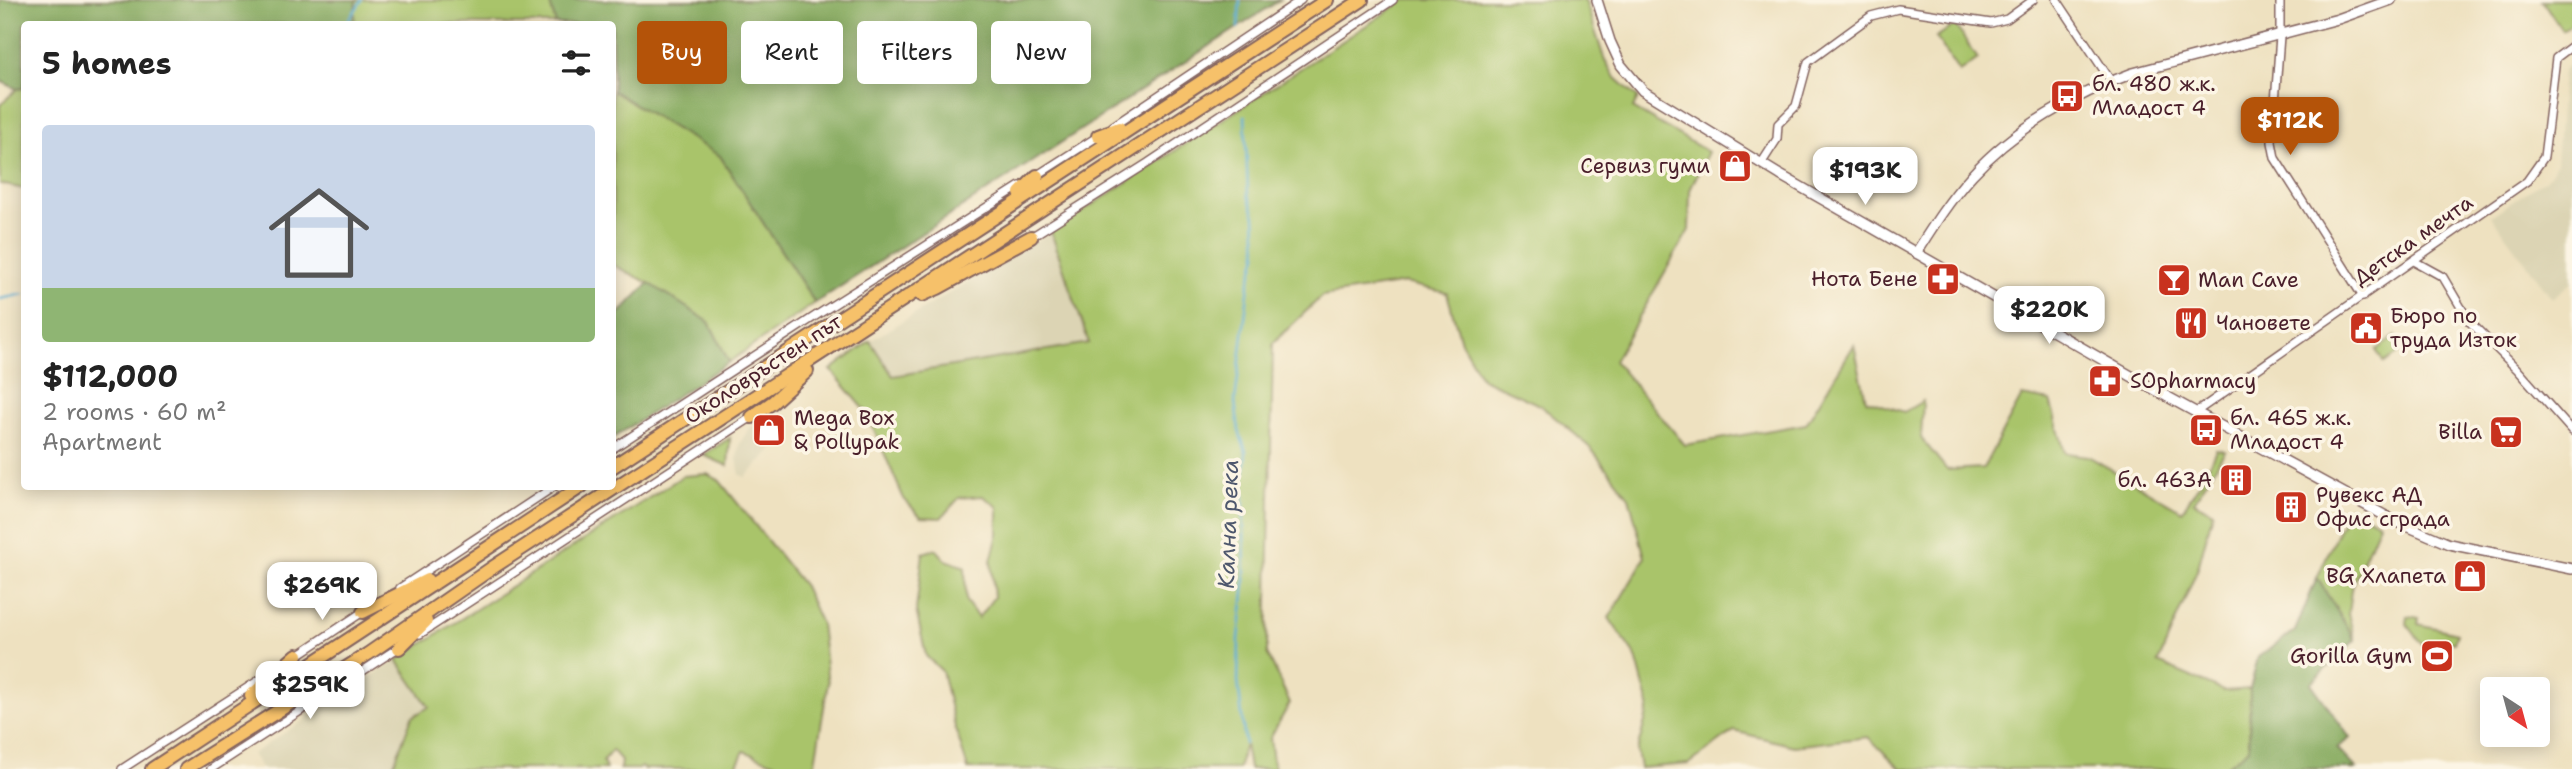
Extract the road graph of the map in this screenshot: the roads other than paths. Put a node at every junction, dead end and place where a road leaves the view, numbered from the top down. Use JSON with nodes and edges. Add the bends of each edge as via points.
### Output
{"nodes":[{"id":1,"x":1301,"y":0,"type":"edge"},
{"id":2,"x":1327,"y":0,"type":"edge"},
{"id":3,"x":1362,"y":0,"type":"edge"},
{"id":4,"x":1393,"y":0,"type":"edge"},
{"id":5,"x":1597,"y":0,"type":"edge"},
{"id":6,"x":2034,"y":0,"type":"edge"},
{"id":7,"x":2057,"y":0,"type":"edge"},
{"id":8,"x":2280,"y":0,"type":"edge"},
{"id":9,"x":2391,"y":0,"type":"edge"},
{"id":10,"x":2280,"y":36,"type":"junction"},
{"id":11,"x":2572,"y":46,"type":"edge"},
{"id":12,"x":2111,"y":81,"type":"junction"},
{"id":13,"x":1142,"y":120,"type":"junction"},
{"id":14,"x":1098,"y":136,"type":"junction"},
{"id":15,"x":1761,"y":164,"type":"junction"},
{"id":16,"x":1037,"y":176,"type":"junction"},
{"id":17,"x":1001,"y":212,"type":"junction"},
{"id":18,"x":1031,"y":237,"type":"joint"},
{"id":19,"x":1916,"y":253,"type":"junction"},
{"id":20,"x":2414,"y":261,"type":"junction"},
{"id":21,"x":2363,"y":297,"type":"junction"},
{"id":22,"x":896,"y":305,"type":"junction"},
{"id":23,"x":833,"y":347,"type":"junction"},
{"id":24,"x":2196,"y":412,"type":"junction"},
{"id":25,"x":752,"y":417,"type":"joint"},
{"id":26,"x":2572,"y":431,"type":"edge"},
{"id":27,"x":616,"y":446,"type":"edge"},
{"id":28,"x":616,"y":464,"type":"edge"},
{"id":29,"x":616,"y":489,"type":"edge"},
{"id":30,"x":549,"y":490,"type":"edge"},
{"id":31,"x":576,"y":490,"type":"edge"},
{"id":32,"x":614,"y":490,"type":"edge"},
{"id":33,"x":483,"y":551,"type":"junction"},
{"id":34,"x":2572,"y":569,"type":"edge"},
{"id":35,"x":455,"y":594,"type":"junction"},
{"id":36,"x":363,"y":612,"type":"junction"},
{"id":37,"x":399,"y":648,"type":"junction"},
{"id":38,"x":297,"y":655,"type":"junction"},
{"id":39,"x":355,"y":676,"type":"junction"},
{"id":40,"x":287,"y":704,"type":"junction"},
{"id":41,"x":219,"y":725,"type":"junction"},
{"id":42,"x":122,"y":769,"type":"edge"},
{"id":43,"x":152,"y":769,"type":"edge"},
{"id":44,"x":186,"y":769,"type":"edge"},
{"id":45,"x":211,"y":769,"type":"edge"}],
"edges":[{"from":1,"to":14,"type":"street","name":"Околовръстен път"},
{"from":2,"to":13,"type":"highway","name":"Околовръстен път"},
{"from":3,"to":22,"type":"highway","name":"Околовръстен път"},
{"from":4,"to":18,"type":"street"},
{"from":5,"to":15,"type":"street","via":[[1621,65],[1637,85]]},
{"from":6,"to":15,"type":"street","via":[[2007,19],[1991,23],[1898,9],[1871,16],[1808,62],[1796,106],[1776,127],[1777,139]]},
{"from":7,"to":12,"type":"street"},
{"from":8,"to":10,"type":"street"},
{"from":9,"to":10,"type":"street"},
{"from":10,"to":12,"type":"street"},
{"from":10,"to":21,"type":"street","via":[[2272,142],[2275,158]]},
{"from":11,"to":20,"type":"street","name":"Детска мечта","via":[[2554,63],[2544,157],[2534,174]]},
{"from":12,"to":19,"type":"street","via":[[2056,109],[1996,152],[1957,192]]},
{"from":13,"to":14,"type":"highway"},
{"from":13,"to":17,"type":"highway","name":"Околовръстен път"},
{"from":14,"to":16,"type":"street","name":"Околовръстен път"},
{"from":15,"to":19,"type":"street"},
{"from":16,"to":17,"type":"highway"},
{"from":16,"to":27,"type":"street","name":"Околовръстен път"},
{"from":17,"to":28,"type":"highway","name":"Околовръстен път"},
{"from":18,"to":22,"type":"highway","via":[[938,288]]},
{"from":19,"to":24,"type":"street"},
{"from":20,"to":21,"type":"street","name":"Детска мечта"},
{"from":20,"to":26,"type":"street","via":[[2443,277],[2469,321]]},
{"from":21,"to":24,"type":"street","name":"Детска мечта"},
{"from":22,"to":23,"type":"highway","name":"Околовръстен път"},
{"from":23,"to":25,"type":"highway"},
{"from":23,"to":29,"type":"highway","name":"Околовръстен път"},
{"from":24,"to":34,"type":"street","via":[[2393,520],[2449,544]]},
{"from":25,"to":37,"type":"street"},
{"from":30,"to":36,"type":"street"},
{"from":31,"to":33,"type":"highway"},
{"from":32,"to":35,"type":"highway","name":"Околовръстен път"},
{"from":33,"to":36,"type":"highway"},
{"from":33,"to":41,"type":"highway"},
{"from":35,"to":37,"type":"highway"},
{"from":35,"to":40,"type":"highway","name":"Околовръстен път"},
{"from":36,"to":38,"type":"street"},
{"from":37,"to":39,"type":"street"},
{"from":38,"to":41,"type":"highway"},
{"from":38,"to":42,"type":"street"},
{"from":39,"to":40,"type":"highway"},
{"from":39,"to":45,"type":"street"},
{"from":40,"to":44,"type":"highway","name":"Околовръстен път"},
{"from":41,"to":43,"type":"highway"}]}
